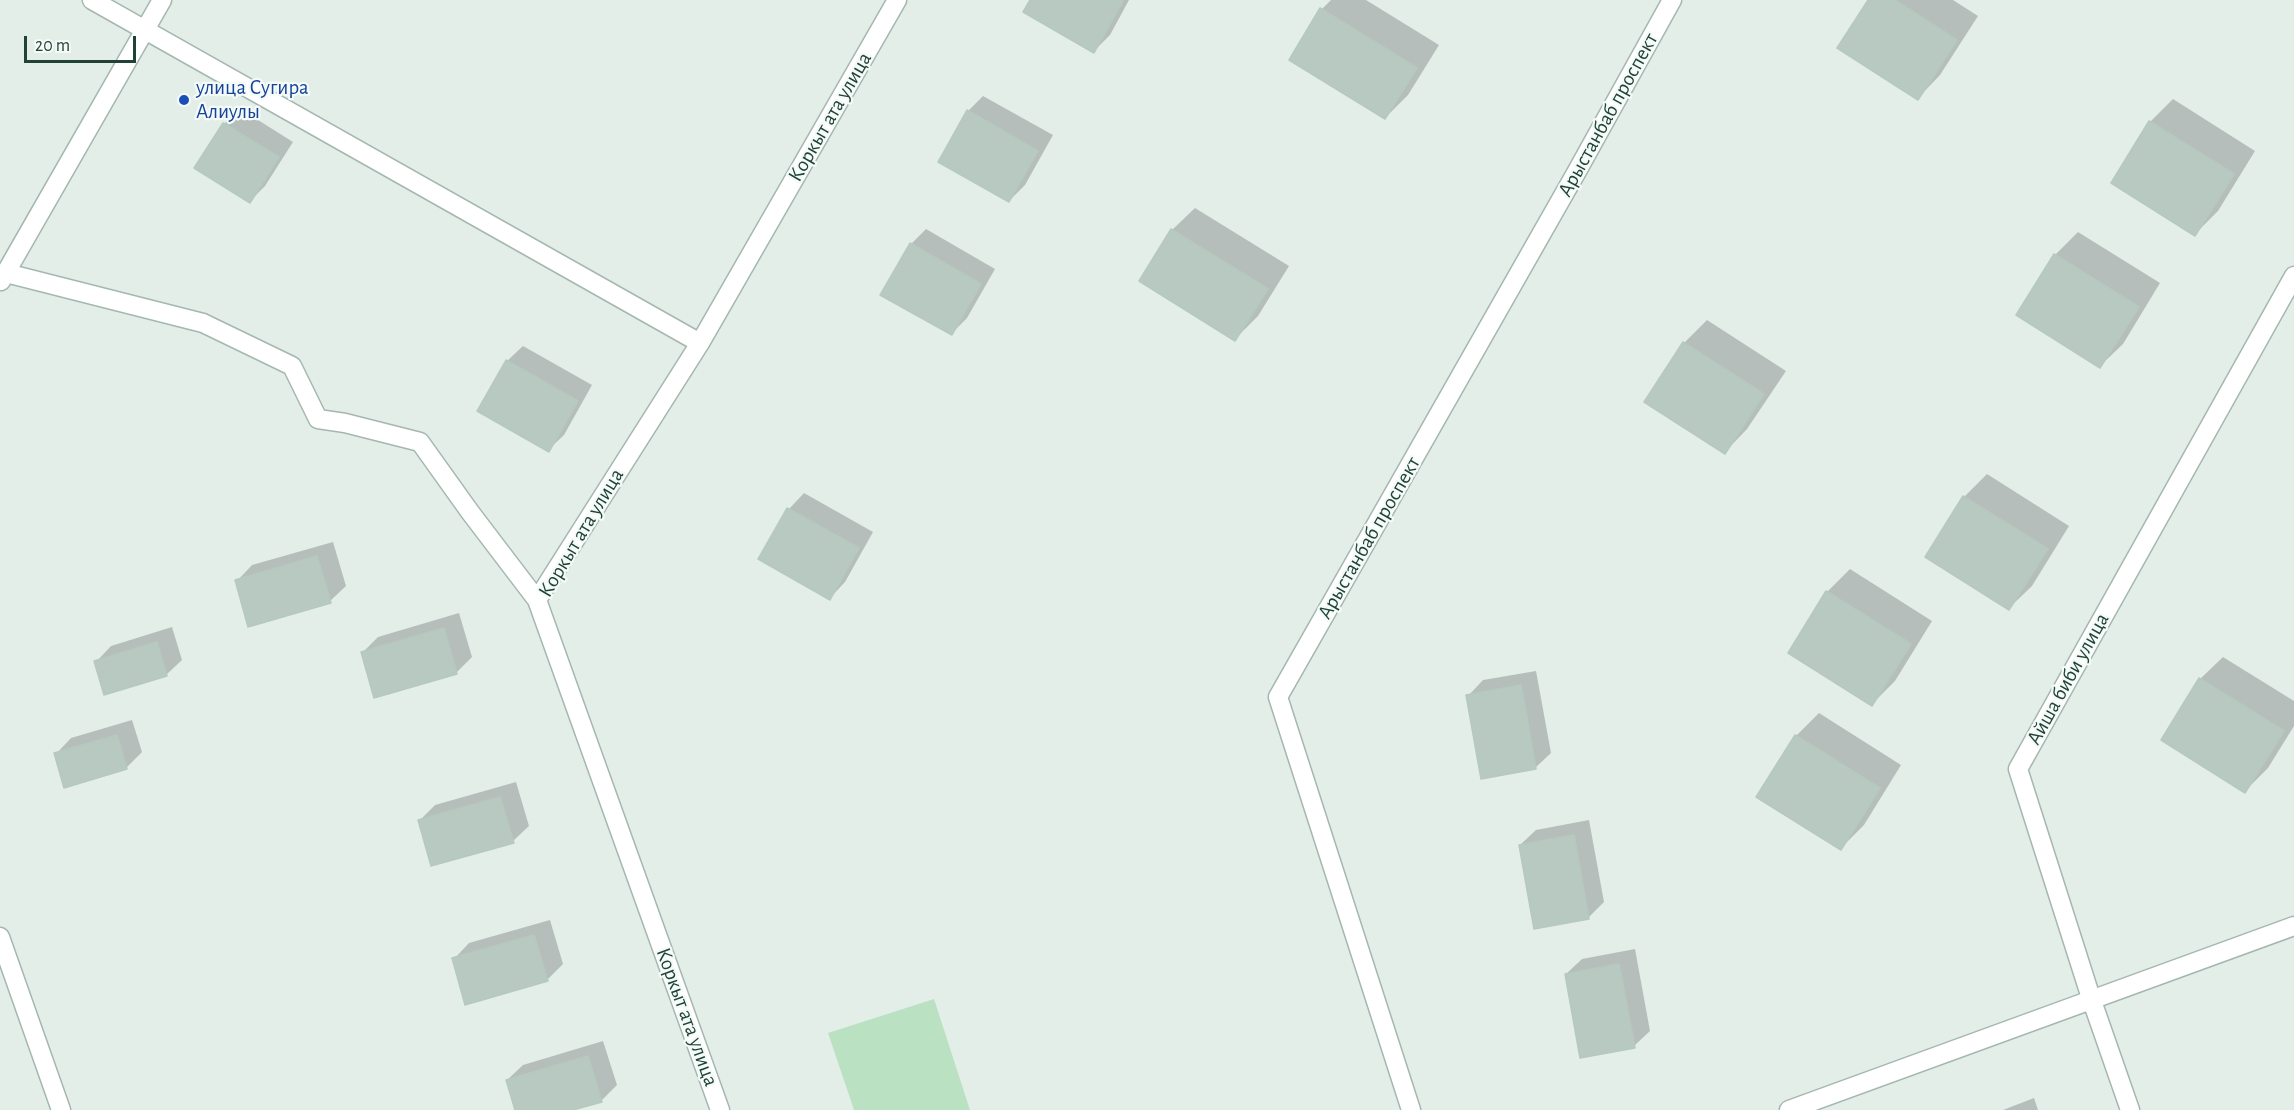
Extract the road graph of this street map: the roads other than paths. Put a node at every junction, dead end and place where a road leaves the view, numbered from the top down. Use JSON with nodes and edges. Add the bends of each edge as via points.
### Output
{"nodes":[{"id":1,"x":92,"y":0,"type":"edge"},
{"id":2,"x":162,"y":0,"type":"edge"},
{"id":3,"x":897,"y":0,"type":"edge"},
{"id":4,"x":1672,"y":0,"type":"edge"},
{"id":5,"x":145,"y":30,"type":"junction"},
{"id":6,"x":2294,"y":276,"type":"edge"},
{"id":7,"x":3,"y":278,"type":"edge"},
{"id":8,"x":700,"y":343,"type":"junction"},
{"id":9,"x":537,"y":600,"type":"junction"},
{"id":10,"x":2294,"y":926,"type":"edge"},
{"id":11,"x":0,"y":937,"type":"edge"},
{"id":12,"x":2091,"y":999,"type":"junction"},
{"id":13,"x":61,"y":1110,"type":"edge"},
{"id":14,"x":720,"y":1110,"type":"edge"},
{"id":15,"x":1411,"y":1110,"type":"edge"},
{"id":16,"x":1790,"y":1110,"type":"edge"},
{"id":17,"x":2130,"y":1110,"type":"edge"}],
"edges":[{"from":1,"to":5,"type":"street"},
{"from":2,"to":5,"type":"street"},
{"from":3,"to":8,"type":"street","name":"Коркыт ата улица"},
{"from":4,"to":15,"type":"street","name":"Арыстанбаб проспект","via":[[1278,697]]},
{"from":5,"to":7,"type":"street"},
{"from":5,"to":8,"type":"street"},
{"from":6,"to":12,"type":"street","name":"Айша биби улица","via":[[2018,769]]},
{"from":7,"to":9,"type":"street","via":[[203,323],[292,366],[318,419],[420,442]]},
{"from":8,"to":9,"type":"street","name":"Коркыт ата улица"},
{"from":9,"to":14,"type":"street","name":"Коркыт ата улица"},
{"from":10,"to":12,"type":"street"},
{"from":11,"to":13,"type":"street"},
{"from":12,"to":16,"type":"street"},
{"from":12,"to":17,"type":"street","name":"Айша биби улица"}]}
